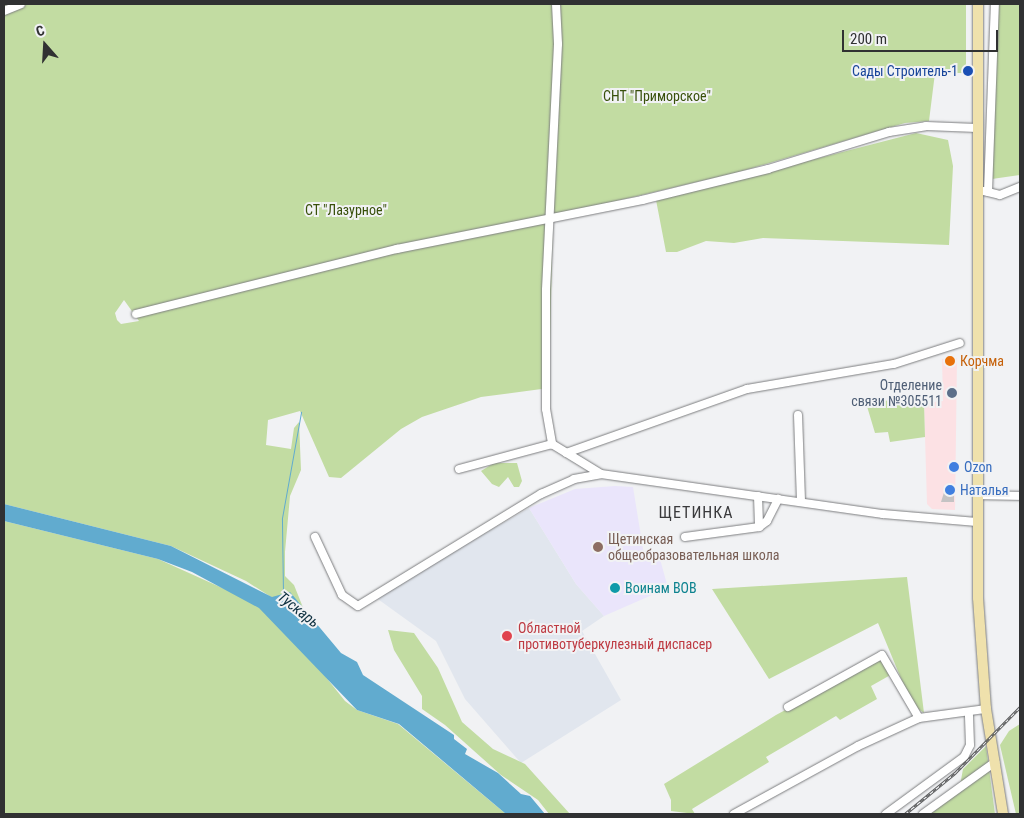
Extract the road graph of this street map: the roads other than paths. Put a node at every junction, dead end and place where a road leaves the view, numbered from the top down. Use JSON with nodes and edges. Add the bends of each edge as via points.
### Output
{"nodes":[{"id":1,"x":22,"y":4,"type":"edge"},
{"id":2,"x":556,"y":4,"type":"edge"},
{"id":3,"x":978,"y":4,"type":"edge"},
{"id":4,"x":994,"y":4,"type":"edge"},
{"id":5,"x":4,"y":11,"type":"edge"},
{"id":6,"x":977,"y":128,"type":"junction"},
{"id":7,"x":977,"y":186,"type":"junction"},
{"id":8,"x":1020,"y":187,"type":"edge"},
{"id":9,"x":988,"y":192,"type":"junction"},
{"id":10,"x":551,"y":220,"type":"junction"},
{"id":11,"x":136,"y":314,"type":"dead end"},
{"id":12,"x":960,"y":343,"type":"dead end"},
{"id":13,"x":798,"y":415,"type":"dead end"},
{"id":14,"x":552,"y":444,"type":"junction"},
{"id":15,"x":566,"y":453,"type":"junction"},
{"id":16,"x":459,"y":469,"type":"dead end"},
{"id":17,"x":601,"y":474,"type":"junction"},
{"id":18,"x":977,"y":495,"type":"junction"},
{"id":19,"x":758,"y":496,"type":"junction"},
{"id":20,"x":1020,"y":496,"type":"edge"},
{"id":21,"x":778,"y":499,"type":"junction"},
{"id":22,"x":801,"y":502,"type":"junction"},
{"id":23,"x":977,"y":522,"type":"junction"},
{"id":24,"x":759,"y":527,"type":"junction"},
{"id":25,"x":315,"y":537,"type":"dead end"},
{"id":26,"x":685,"y":537,"type":"dead end"},
{"id":27,"x":788,"y":707,"type":"dead end"},
{"id":28,"x":986,"y":709,"type":"junction"},
{"id":29,"x":969,"y":712,"type":"junction"},
{"id":30,"x":919,"y":718,"type":"junction"},
{"id":31,"x":995,"y":762,"type":"junction"},
{"id":32,"x":734,"y":814,"type":"edge"},
{"id":33,"x":886,"y":814,"type":"edge"},
{"id":34,"x":923,"y":814,"type":"edge"},
{"id":35,"x":1003,"y":814,"type":"edge"}],
"edges":[{"from":1,"to":5,"type":"street"},
{"from":2,"to":10,"type":"street","via":[[558,44]]},
{"from":3,"to":6,"type":"main road"},
{"from":4,"to":9,"type":"street"},
{"from":6,"to":7,"type":"main road"},
{"from":6,"to":10,"type":"street","via":[[904,128],[768,169]]},
{"from":7,"to":9,"type":"street"},
{"from":7,"to":18,"type":"main road"},
{"from":8,"to":9,"type":"street","via":[[1000,195]]},
{"from":10,"to":11,"type":"street","via":[[438,240]]},
{"from":10,"to":14,"type":"street","via":[[546,409]]},
{"from":12,"to":15,"type":"street","via":[[894,364],[747,389]]},
{"from":13,"to":22,"type":"street"},
{"from":14,"to":15,"type":"street"},
{"from":14,"to":16,"type":"street"},
{"from":15,"to":17,"type":"street"},
{"from":17,"to":19,"type":"street"},
{"from":17,"to":25,"type":"street","via":[[574,479],[541,494],[358,606],[342,595]]},
{"from":18,"to":20,"type":"street"},
{"from":18,"to":23,"type":"main road"},
{"from":19,"to":21,"type":"street"},
{"from":19,"to":24,"type":"street"},
{"from":21,"to":22,"type":"street"},
{"from":21,"to":24,"type":"street","via":[[767,521]]},
{"from":22,"to":23,"type":"street"},
{"from":23,"to":28,"type":"main road"},
{"from":24,"to":26,"type":"street"},
{"from":27,"to":30,"type":"street","via":[[882,655]]},
{"from":28,"to":29,"type":"street"},
{"from":28,"to":31,"type":"main road"},
{"from":29,"to":30,"type":"street"},
{"from":29,"to":33,"type":"street","via":[[970,745],[964,757]]},
{"from":30,"to":32,"type":"street","via":[[858,746]]},
{"from":31,"to":34,"type":"street"},
{"from":31,"to":35,"type":"main road"}]}
